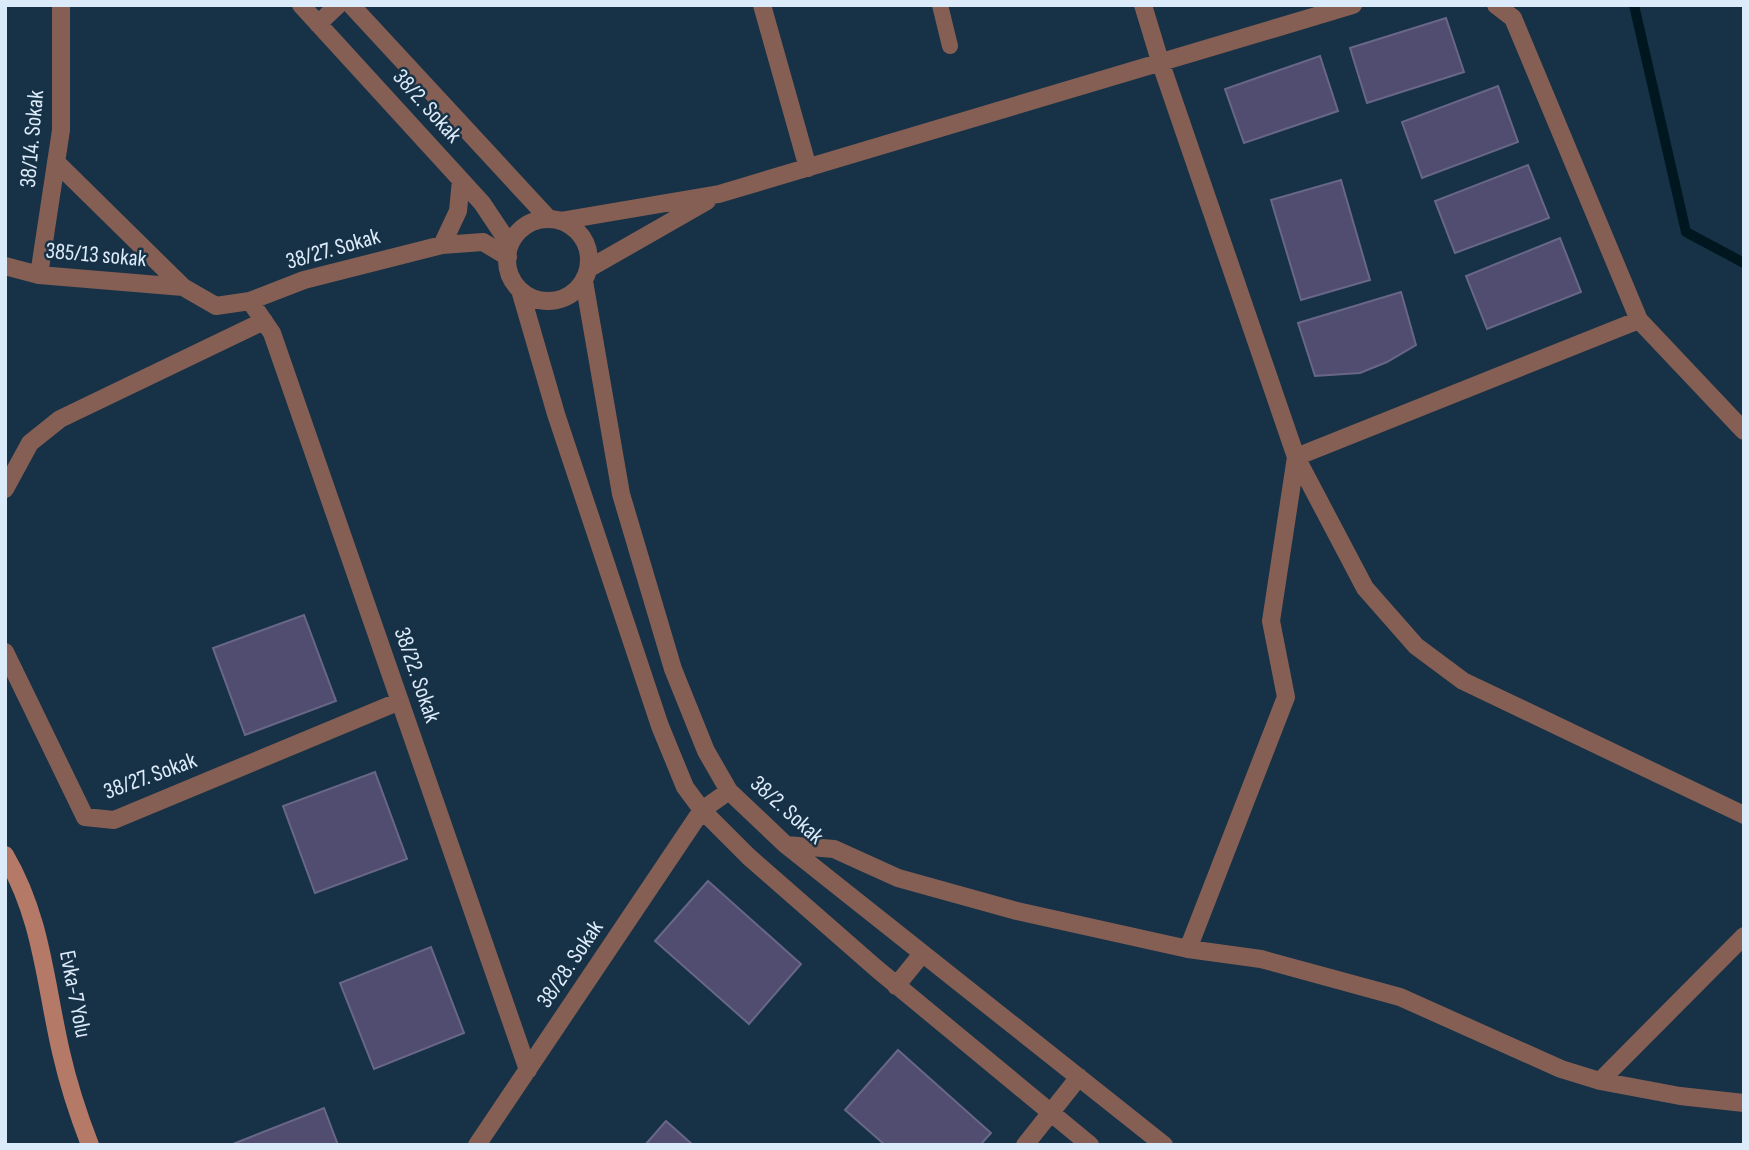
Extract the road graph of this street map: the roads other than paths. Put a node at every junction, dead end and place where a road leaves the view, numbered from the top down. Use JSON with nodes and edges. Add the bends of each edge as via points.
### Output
{"nodes":[{"id":1,"x":61,"y":5,"type":"edge"},
{"id":2,"x":301,"y":5,"type":"edge"},
{"id":3,"x":338,"y":5,"type":"edge"},
{"id":4,"x":351,"y":5,"type":"edge"},
{"id":5,"x":762,"y":5,"type":"edge"},
{"id":6,"x":940,"y":5,"type":"edge"},
{"id":7,"x":1143,"y":5,"type":"edge"},
{"id":8,"x":1353,"y":5,"type":"edge"},
{"id":9,"x":1496,"y":5,"type":"edge"},
{"id":10,"x":318,"y":24,"type":"junction"},
{"id":11,"x":950,"y":46,"type":"dead end"},
{"id":12,"x":1160,"y":61,"type":"junction"},
{"id":13,"x":57,"y":162,"type":"junction"},
{"id":14,"x":808,"y":168,"type":"junction"},
{"id":15,"x":461,"y":180,"type":"junction"},
{"id":16,"x":719,"y":194,"type":"junction"},
{"id":17,"x":555,"y":220,"type":"junction"},
{"id":18,"x":442,"y":245,"type":"junction"},
{"id":19,"x":509,"y":251,"type":"junction"},
{"id":20,"x":5,"y":266,"type":"edge"},
{"id":21,"x":39,"y":275,"type":"junction"},
{"id":22,"x":586,"y":275,"type":"junction"},
{"id":23,"x":183,"y":287,"type":"junction"},
{"id":24,"x":520,"y":290,"type":"junction"},
{"id":25,"x":250,"y":301,"type":"junction"},
{"id":26,"x":1639,"y":320,"type":"junction"},
{"id":27,"x":264,"y":321,"type":"junction"},
{"id":28,"x":1744,"y":431,"type":"edge"},
{"id":29,"x":1296,"y":457,"type":"junction"},
{"id":30,"x":5,"y":489,"type":"edge"},
{"id":31,"x":5,"y":652,"type":"edge"},
{"id":32,"x":400,"y":701,"type":"junction"},
{"id":33,"x":729,"y":791,"type":"junction"},
{"id":34,"x":702,"y":810,"type":"junction"},
{"id":35,"x":1744,"y":815,"type":"edge"},
{"id":36,"x":786,"y":845,"type":"junction"},
{"id":37,"x":5,"y":855,"type":"edge"},
{"id":38,"x":1744,"y":936,"type":"edge"},
{"id":39,"x":1188,"y":949,"type":"junction"},
{"id":40,"x":922,"y":954,"type":"junction"},
{"id":41,"x":896,"y":986,"type":"junction"},
{"id":42,"x":528,"y":1070,"type":"junction"},
{"id":43,"x":1079,"y":1077,"type":"junction"},
{"id":44,"x":1600,"y":1081,"type":"junction"},
{"id":45,"x":1744,"y":1103,"type":"edge"},
{"id":46,"x":1051,"y":1112,"type":"junction"},
{"id":47,"x":90,"y":1145,"type":"edge"},
{"id":48,"x":477,"y":1145,"type":"edge"},
{"id":49,"x":1025,"y":1145,"type":"edge"},
{"id":50,"x":1090,"y":1145,"type":"edge"},
{"id":51,"x":1164,"y":1145,"type":"edge"}],
"edges":[{"from":1,"to":13,"type":"street","name":"38/14. Sokak"},
{"from":2,"to":10,"type":"street","name":"38/2. Sokak"},
{"from":3,"to":10,"type":"street"},
{"from":4,"to":17,"type":"street","name":"38/2. Sokak"},
{"from":5,"to":14,"type":"street"},
{"from":6,"to":11,"type":"lane"},
{"from":7,"to":12,"type":"street"},
{"from":8,"to":12,"type":"street"},
{"from":9,"to":26,"type":"street","via":[[1513,18]]},
{"from":10,"to":15,"type":"street","name":"38/2. Sokak"},
{"from":12,"to":14,"type":"street"},
{"from":12,"to":29,"type":"street"},
{"from":13,"to":21,"type":"street","name":"38/14. Sokak"},
{"from":13,"to":23,"type":"street","name":"38/27. Sokak"},
{"from":14,"to":16,"type":"street"},
{"from":15,"to":18,"type":"street","via":[[458,211]]},
{"from":15,"to":19,"type":"street","name":"38/2. Sokak","via":[[482,203]]},
{"from":16,"to":17,"type":"street"},
{"from":16,"to":22,"type":"street"},
{"from":17,"to":19,"type":"street","via":[[526,226],[516,234]]},
{"from":17,"to":22,"type":"street","via":[[581,235],[587,246]]},
{"from":18,"to":19,"type":"street","name":"38/27. Sokak","via":[[483,242]]},
{"from":18,"to":25,"type":"street","name":"38/27. Sokak","via":[[304,280]]},
{"from":19,"to":24,"type":"street","via":[[508,269]]},
{"from":20,"to":21,"type":"street","name":"385/13 sokak"},
{"from":21,"to":23,"type":"street","name":"385/13 sokak"},
{"from":22,"to":24,"type":"street","via":[[576,290],[554,301],[530,297]]},
{"from":22,"to":33,"type":"street","name":"38/2. Sokak","via":[[621,494],[673,669],[706,751]]},
{"from":23,"to":25,"type":"street","name":"38/27. Sokak","via":[[216,306]]},
{"from":24,"to":34,"type":"street","via":[[556,414],[660,726],[685,787]]},
{"from":25,"to":27,"type":"street","name":"38/22. Sokak"},
{"from":26,"to":28,"type":"street"},
{"from":26,"to":29,"type":"street"},
{"from":27,"to":30,"type":"street","via":[[60,419],[30,443]]},
{"from":27,"to":32,"type":"street","name":"38/22. Sokak"},
{"from":29,"to":35,"type":"street","via":[[1366,588],[1416,646],[1463,681]]},
{"from":29,"to":39,"type":"street","via":[[1271,621],[1286,697]]},
{"from":31,"to":32,"type":"street","name":"38/27. Sokak","via":[[85,817],[114,821]]},
{"from":32,"to":42,"type":"street","name":"38/22. Sokak"},
{"from":33,"to":34,"type":"street"},
{"from":33,"to":36,"type":"street","name":"38/2. Sokak"},
{"from":34,"to":41,"type":"street"},
{"from":34,"to":42,"type":"street","name":"38/28. Sokak"},
{"from":36,"to":39,"type":"street","via":[[834,849],[898,878],[1017,911]]},
{"from":36,"to":40,"type":"street","name":"38/2. Sokak"},
{"from":37,"to":47,"type":"street","name":"Evka-7 Yolu","via":[[25,894],[41,943],[63,1059]]},
{"from":38,"to":44,"type":"street"},
{"from":39,"to":44,"type":"street","via":[[1261,959],[1400,997],[1561,1069]]},
{"from":40,"to":41,"type":"street"},
{"from":40,"to":43,"type":"street","name":"38/2. Sokak"},
{"from":41,"to":46,"type":"street"},
{"from":42,"to":48,"type":"street","name":"38/28. Sokak"},
{"from":43,"to":46,"type":"street"},
{"from":43,"to":51,"type":"street","name":"38/2. Sokak"},
{"from":44,"to":45,"type":"street"},
{"from":46,"to":49,"type":"street"},
{"from":46,"to":50,"type":"street"}]}
